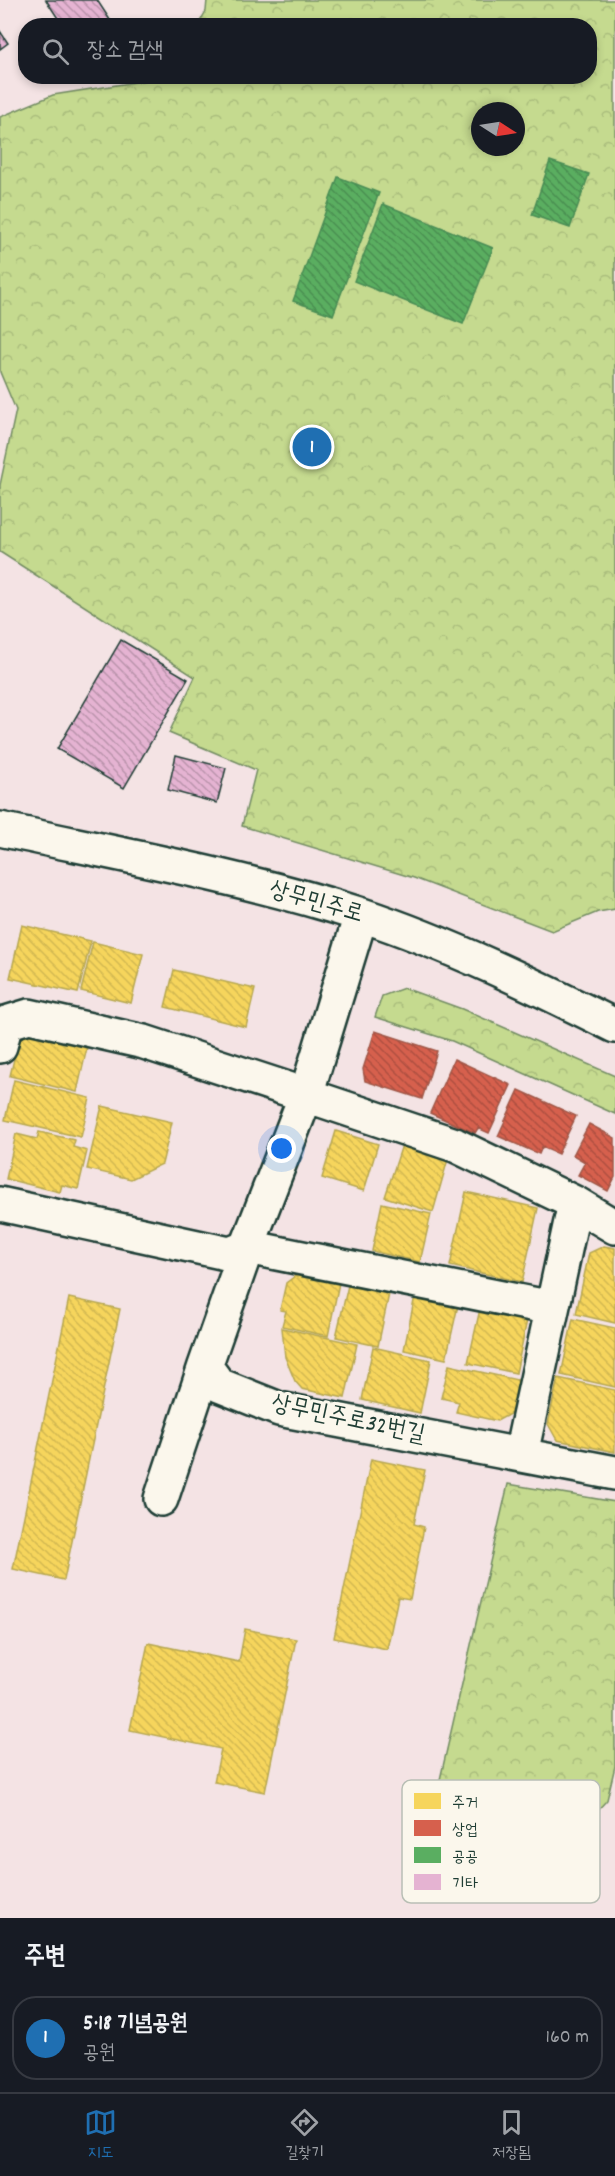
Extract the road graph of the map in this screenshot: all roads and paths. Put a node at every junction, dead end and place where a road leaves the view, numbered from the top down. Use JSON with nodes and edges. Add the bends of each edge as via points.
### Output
{"nodes":[{"id":1,"x":0,"y":829,"type":"edge"},
{"id":2,"x":361,"y":915,"type":"junction"},
{"id":3,"x":615,"y":1026,"type":"edge"},
{"id":4,"x":0,"y":1046,"type":"edge"},
{"id":5,"x":306,"y":1095,"type":"junction"},
{"id":6,"x":575,"y":1203,"type":"junction"},
{"id":7,"x":0,"y":1204,"type":"edge"},
{"id":8,"x":615,"y":1227,"type":"edge"},
{"id":9,"x":247,"y":1247,"type":"junction"},
{"id":10,"x":552,"y":1308,"type":"junction"},
{"id":11,"x":205,"y":1366,"type":"junction"},
{"id":12,"x":521,"y":1454,"type":"junction"},
{"id":13,"x":615,"y":1473,"type":"edge"},
{"id":14,"x":161,"y":1499,"type":"dead end"}],
"edges":[{"from":1,"to":2,"type":"street","name":"상무민주로","via":[[259,886]]},
{"from":2,"to":3,"type":"street","name":"상무민주로","via":[[431,940]]},
{"from":2,"to":5,"type":"street"},
{"from":4,"to":5,"type":"street","via":[[6,1023],[29,1016],[144,1042]]},
{"from":5,"to":6,"type":"street","via":[[456,1145]]},
{"from":5,"to":9,"type":"street"},
{"from":6,"to":8,"type":"street"},
{"from":6,"to":10,"type":"street"},
{"from":7,"to":9,"type":"street","via":[[230,1254]]},
{"from":9,"to":10,"type":"street"},
{"from":9,"to":11,"type":"street"},
{"from":10,"to":12,"type":"street"},
{"from":11,"to":12,"type":"street","name":"상무민주로32번길","via":[[219,1385],[279,1409]]},
{"from":11,"to":14,"type":"street"},
{"from":12,"to":13,"type":"street","name":"상무민주로32번길"}]}
